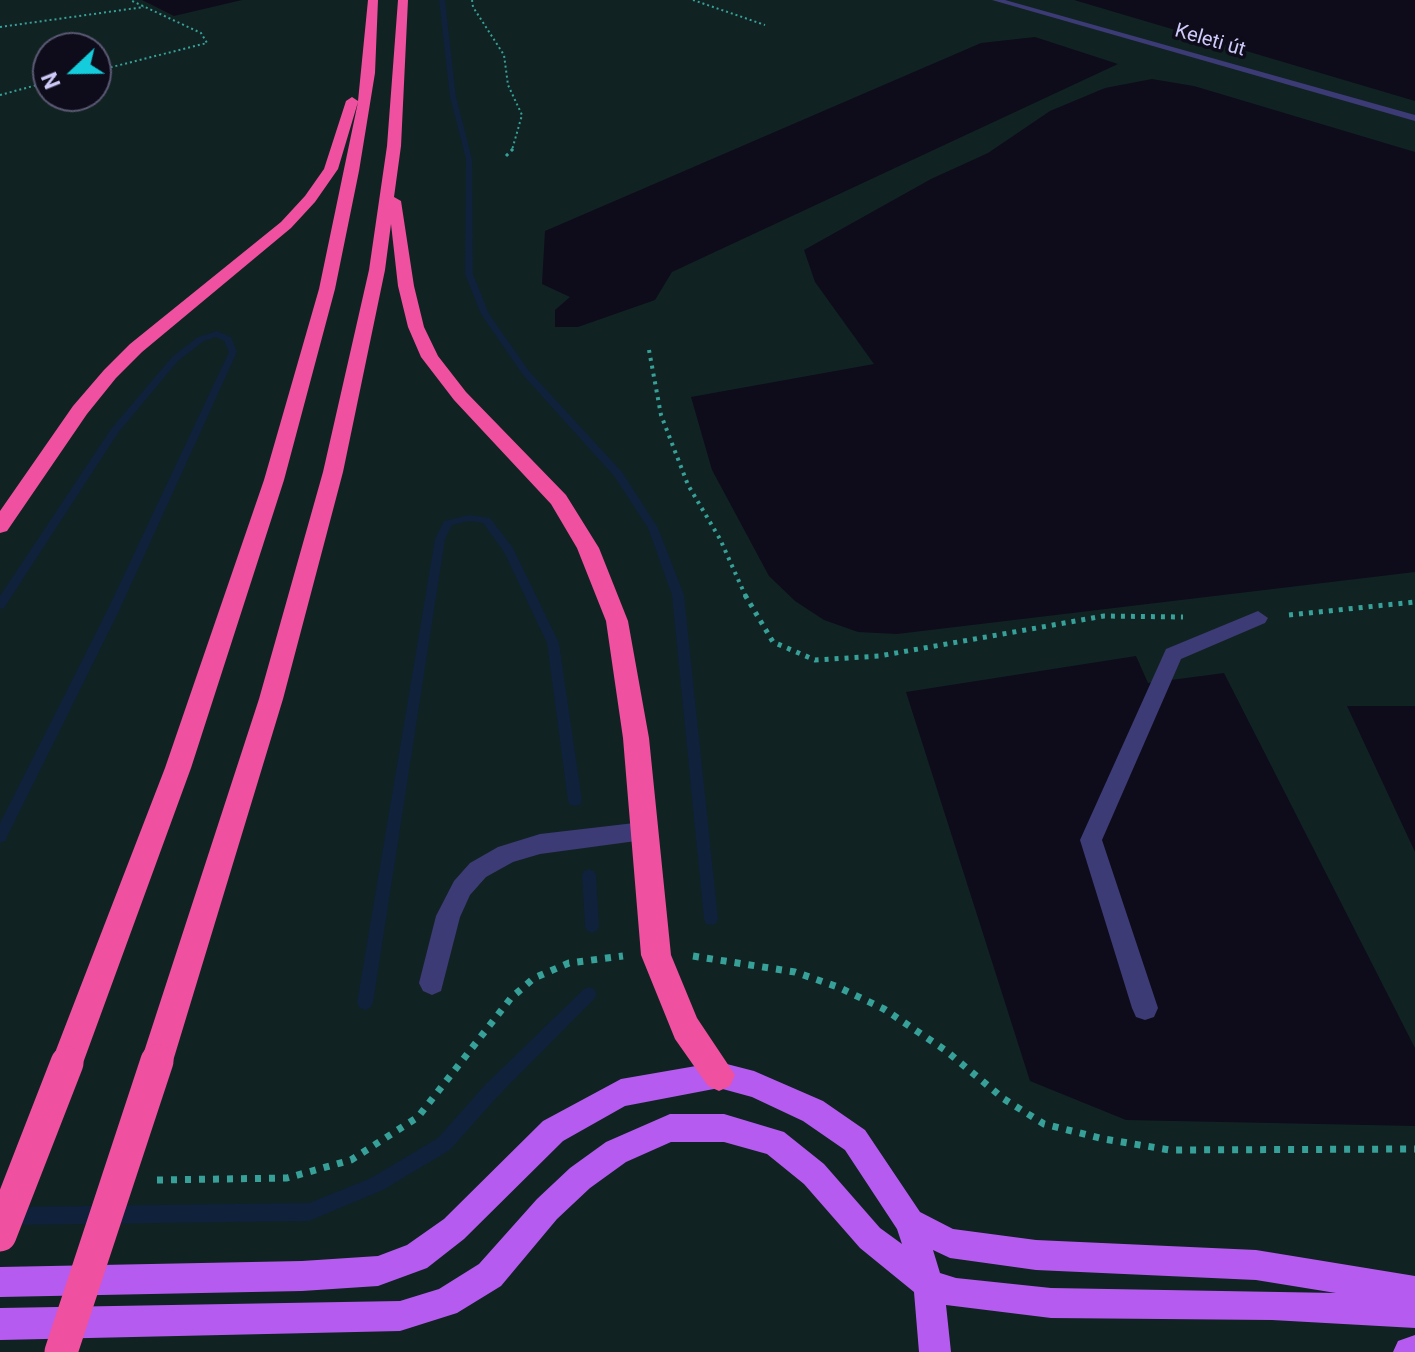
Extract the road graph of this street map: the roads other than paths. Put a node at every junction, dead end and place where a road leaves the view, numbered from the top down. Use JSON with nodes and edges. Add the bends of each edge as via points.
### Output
{"nodes":[{"id":1,"x":373,"y":0,"type":"edge"},
{"id":2,"x":403,"y":0,"type":"edge"},
{"id":3,"x":996,"y":0,"type":"edge"},
{"id":4,"x":369,"y":73,"type":"junction"},
{"id":5,"x":1415,"y":118,"type":"edge"},
{"id":6,"x":390,"y":179,"type":"junction"},
{"id":7,"x":0,"y":526,"type":"edge"},
{"id":8,"x":1258,"y":618,"type":"road end"},
{"id":9,"x":643,"y":832,"type":"junction"},
{"id":10,"x":432,"y":983,"type":"dead end"},
{"id":11,"x":1145,"y":1008,"type":"dead end"},
{"id":12,"x":719,"y":1075,"type":"junction"},
{"id":13,"x":910,"y":1222,"type":"junction"},
{"id":14,"x":0,"y":1235,"type":"edge"},
{"id":15,"x":0,"y":1282,"type":"edge"},
{"id":16,"x":928,"y":1284,"type":"junction"},
{"id":17,"x":1415,"y":1291,"type":"edge"},
{"id":18,"x":1415,"y":1313,"type":"edge"},
{"id":19,"x":0,"y":1324,"type":"edge"},
{"id":20,"x":1415,"y":1351,"type":"edge"},
{"id":21,"x":61,"y":1352,"type":"edge"},
{"id":22,"x":935,"y":1352,"type":"edge"},
{"id":23,"x":1409,"y":1352,"type":"edge"}],
"edges":[{"from":1,"to":4,"type":"highway"},
{"from":2,"to":6,"type":"highway"},
{"from":3,"to":5,"type":"street","name":"Keleti út"},
{"from":4,"to":7,"type":"highway","via":[[349,105],[331,169],[310,199],[110,374]]},
{"from":4,"to":14,"type":"highway","bridge":true,"via":[[327,289],[274,480],[178,768]]},
{"from":6,"to":9,"type":"highway","via":[[406,286],[430,357],[559,500],[588,548],[617,621],[636,738]]},
{"from":6,"to":21,"type":"highway","bridge":true,"via":[[377,270],[333,472],[271,699]]},
{"from":8,"to":11,"type":"street","via":[[1173,654],[1091,840]]},
{"from":9,"to":10,"type":"street","via":[[540,844],[478,870],[448,916]]},
{"from":9,"to":12,"type":"highway","via":[[656,955],[686,1028]]},
{"from":12,"to":13,"type":"main road","via":[[754,1084],[813,1111],[855,1140]]},
{"from":12,"to":15,"type":"main road","via":[[621,1093],[553,1131],[454,1229],[416,1257],[378,1271]]},
{"from":13,"to":16,"type":"main road"},
{"from":13,"to":17,"type":"main road","via":[[950,1243],[1036,1255],[1256,1265]]},
{"from":16,"to":18,"type":"main road","via":[[956,1293],[1051,1303],[1272,1305]]},
{"from":16,"to":19,"type":"main road","via":[[870,1238],[814,1174],[774,1142],[724,1128],[670,1128],[616,1152],[580,1178],[490,1275],[446,1302],[400,1316]]},
{"from":16,"to":22,"type":"main road"},
{"from":20,"to":23,"type":"main road"}]}
